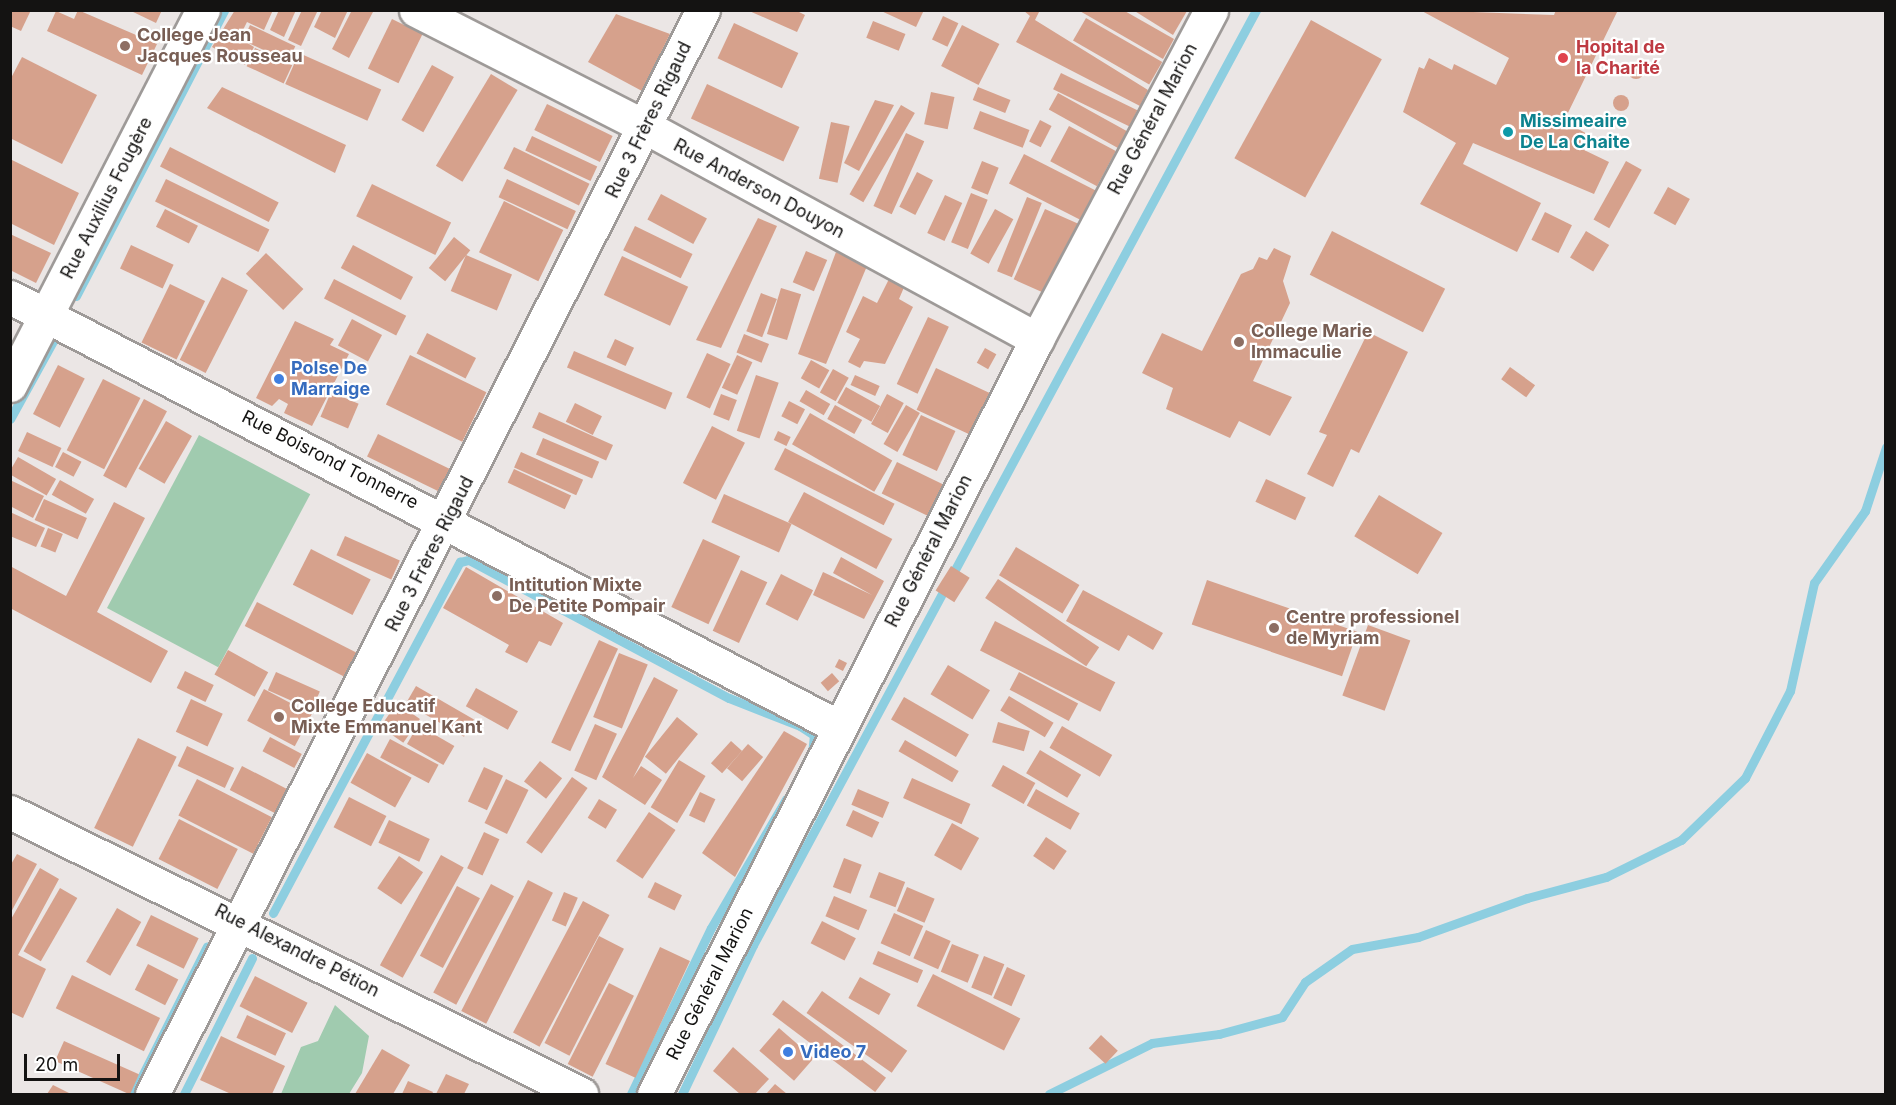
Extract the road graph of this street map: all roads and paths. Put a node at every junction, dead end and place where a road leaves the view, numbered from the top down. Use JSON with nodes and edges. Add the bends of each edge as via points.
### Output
{"nodes":[{"id":1,"x":203,"y":10,"type":"edge"},
{"id":2,"x":416,"y":10,"type":"edge"},
{"id":3,"x":703,"y":10,"type":"edge"},
{"id":4,"x":1211,"y":10,"type":"edge"},
{"id":5,"x":646,"y":127,"type":"junction"},
{"id":6,"x":10,"y":297,"type":"edge"},
{"id":7,"x":47,"y":315,"type":"junction"},
{"id":8,"x":1036,"y":339,"type":"junction"},
{"id":9,"x":10,"y":385,"type":"edge"},
{"id":10,"x":447,"y":520,"type":"junction"},
{"id":11,"x":839,"y":728,"type":"junction"},
{"id":12,"x":10,"y":812,"type":"edge"},
{"id":13,"x":241,"y":922,"type":"junction"},
{"id":14,"x":152,"y":1095,"type":"edge"},
{"id":15,"x":581,"y":1095,"type":"edge"},
{"id":16,"x":654,"y":1095,"type":"edge"}],
"edges":[{"from":1,"to":7,"type":"street","name":"Rue Auxilius Fougère"},
{"from":2,"to":5,"type":"street","name":"Rue Anderson Douyon"},
{"from":3,"to":5,"type":"street","name":"Rue 3 Frères Rigaud"},
{"from":4,"to":8,"type":"street","name":"Rue Général Marion"},
{"from":5,"to":8,"type":"street","name":"Rue Anderson Douyon"},
{"from":5,"to":10,"type":"street","name":"Rue 3 Frères Rigaud"},
{"from":6,"to":7,"type":"street","name":"Rue Boisrond Tonnerre"},
{"from":7,"to":9,"type":"street","name":"Rue Auxilius Fougère"},
{"from":7,"to":10,"type":"street","name":"Rue Boisrond Tonnerre"},
{"from":8,"to":11,"type":"street","name":"Rue Général Marion"},
{"from":10,"to":11,"type":"street","name":"Rue Boisrond Tonnerre"},
{"from":10,"to":13,"type":"street","name":"Rue 3 Frères Rigaud"},
{"from":11,"to":16,"type":"street","name":"Rue Général Marion"},
{"from":12,"to":13,"type":"street","name":"Rue Alexandre Pétion"},
{"from":13,"to":14,"type":"street","name":"Rue 3 Frères Rigaud"},
{"from":13,"to":15,"type":"street","name":"Rue Alexandre Pétion"}]}
